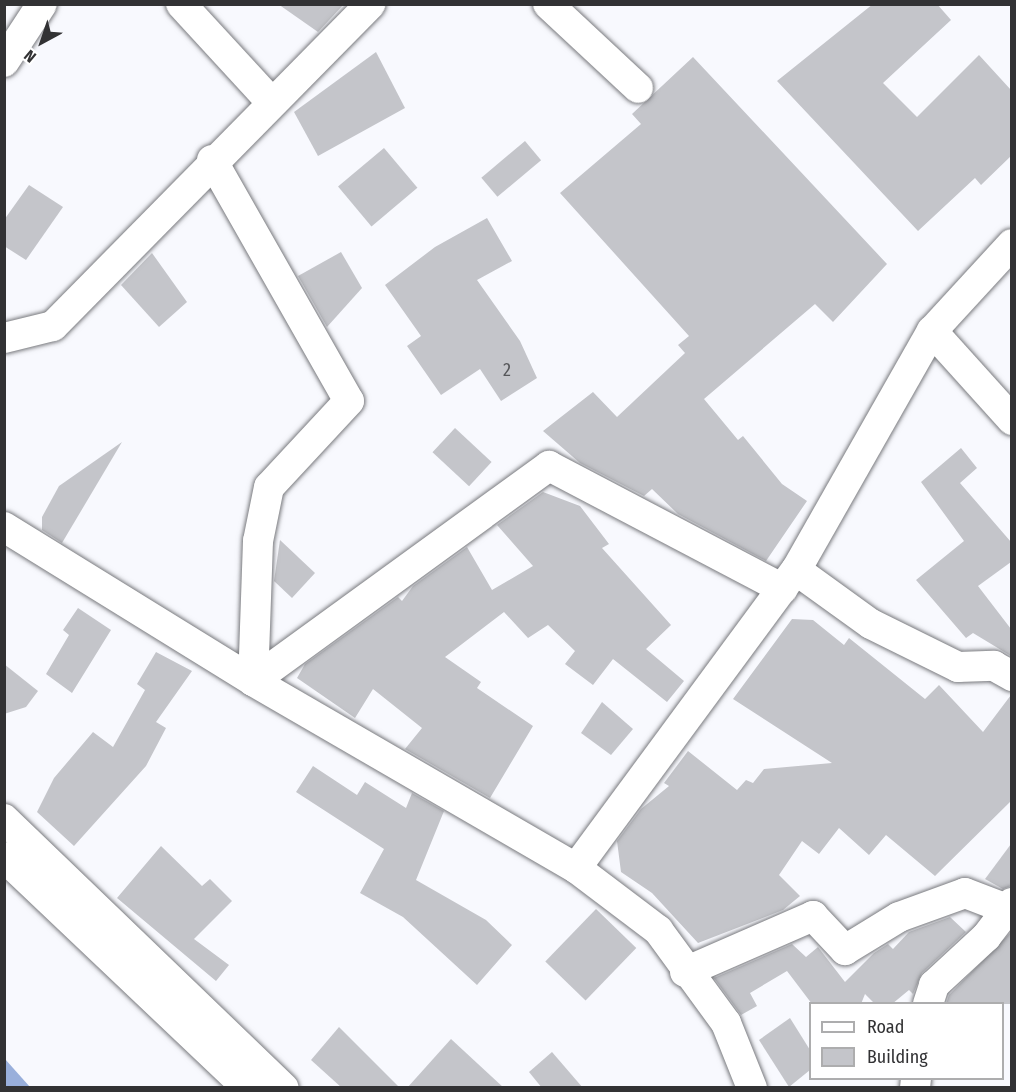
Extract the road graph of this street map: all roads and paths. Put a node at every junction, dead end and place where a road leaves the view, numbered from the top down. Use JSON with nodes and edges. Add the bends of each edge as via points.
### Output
{"nodes":[{"id":1,"x":42,"y":4,"type":"edge"},
{"id":2,"x":181,"y":4,"type":"edge"},
{"id":3,"x":370,"y":4,"type":"edge"},
{"id":4,"x":548,"y":4,"type":"edge"},
{"id":5,"x":4,"y":62,"type":"edge"},
{"id":6,"x":638,"y":88,"type":"dead end"},
{"id":7,"x":271,"y":102,"type":"junction"},
{"id":8,"x":212,"y":160,"type":"junction"},
{"id":9,"x":1011,"y":244,"type":"edge"},
{"id":10,"x":932,"y":331,"type":"junction"},
{"id":11,"x":4,"y":338,"type":"edge"},
{"id":12,"x":1011,"y":420,"type":"edge"},
{"id":13,"x":4,"y":527,"type":"edge"},
{"id":14,"x":790,"y":580,"type":"junction"},
{"id":15,"x":1011,"y":676,"type":"edge"},
{"id":16,"x":253,"y":681,"type":"junction"},
{"id":17,"x":4,"y":819,"type":"edge"},
{"id":18,"x":4,"y":857,"type":"edge"},
{"id":19,"x":576,"y":868,"type":"junction"},
{"id":20,"x":1008,"y":905,"type":"edge"},
{"id":21,"x":685,"y":972,"type":"junction"},
{"id":22,"x":929,"y":1002,"type":"edge"},
{"id":23,"x":247,"y":1088,"type":"edge"},
{"id":24,"x":284,"y":1088,"type":"edge"},
{"id":25,"x":752,"y":1088,"type":"edge"}],
"edges":[{"from":1,"to":5,"type":"street"},
{"from":2,"to":7,"type":"street"},
{"from":3,"to":7,"type":"street"},
{"from":4,"to":6,"type":"street"},
{"from":7,"to":8,"type":"street"},
{"from":8,"to":11,"type":"street","via":[[53,326]]},
{"from":8,"to":16,"type":"street","via":[[349,401],[269,487],[258,541]]},
{"from":9,"to":10,"type":"street"},
{"from":10,"to":12,"type":"street"},
{"from":10,"to":14,"type":"street"},
{"from":13,"to":16,"type":"street"},
{"from":14,"to":15,"type":"street","via":[[958,667],[994,666]]},
{"from":14,"to":16,"type":"street","via":[[549,466]]},
{"from":14,"to":19,"type":"street"},
{"from":16,"to":19,"type":"street"},
{"from":17,"to":24,"type":"street"},
{"from":18,"to":23,"type":"street"},
{"from":19,"to":21,"type":"street","via":[[657,930]]},
{"from":20,"to":21,"type":"street","via":[[965,893],[900,917],[845,950],[813,916]]},
{"from":20,"to":22,"type":"street","via":[[986,937],[934,986]]},
{"from":21,"to":25,"type":"street","via":[[726,1023]]}]}
